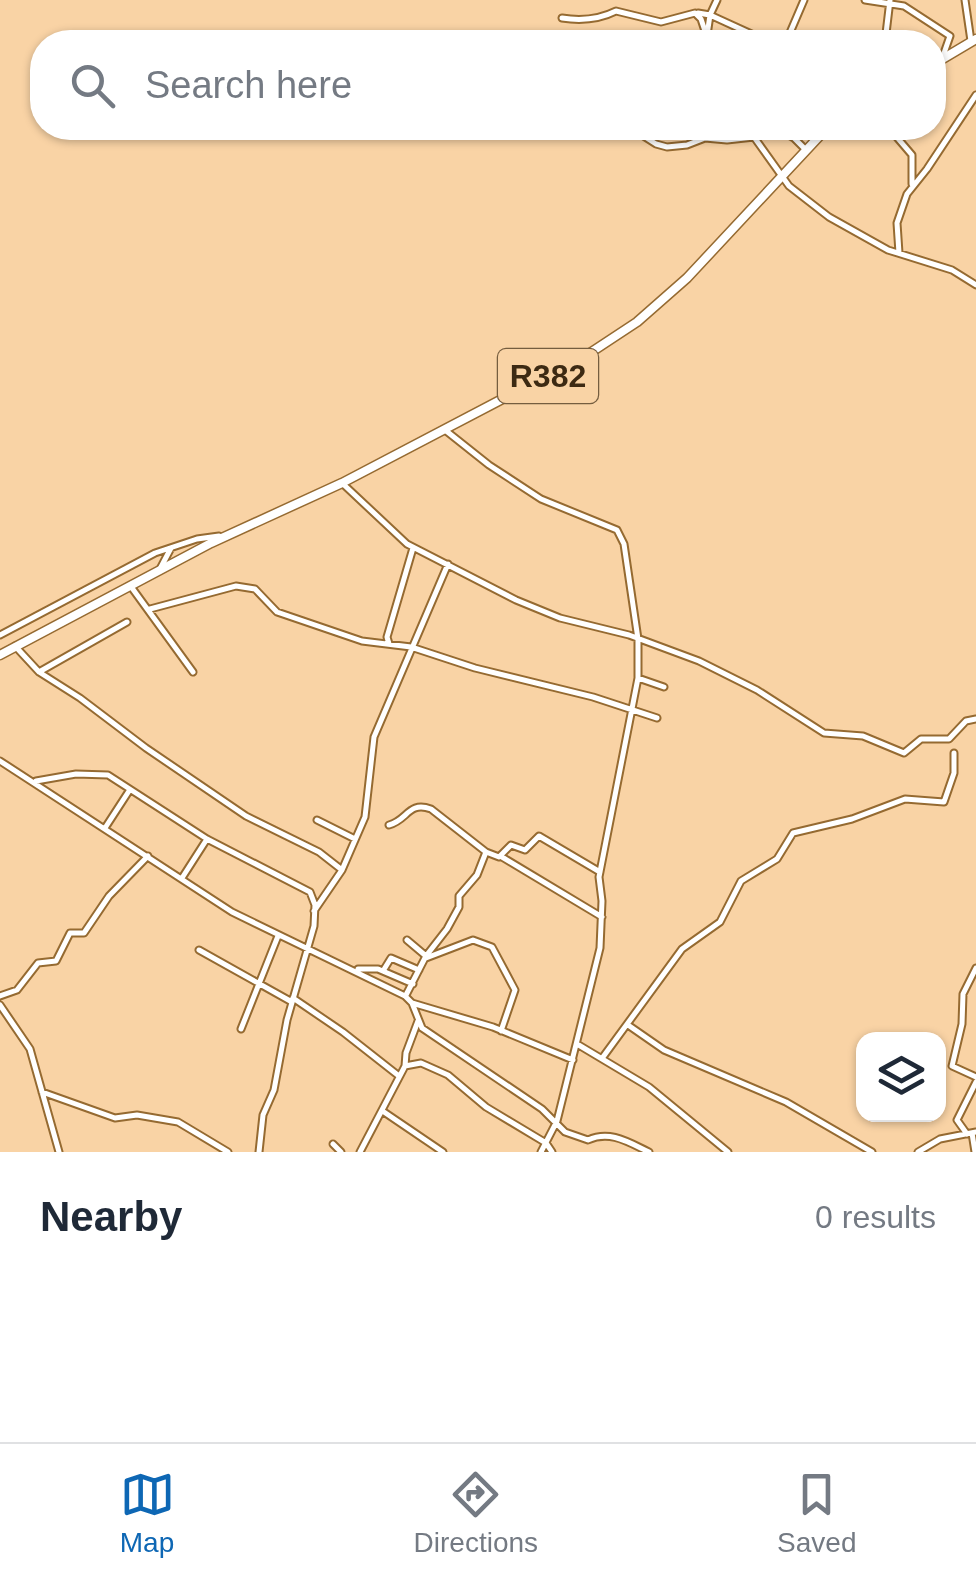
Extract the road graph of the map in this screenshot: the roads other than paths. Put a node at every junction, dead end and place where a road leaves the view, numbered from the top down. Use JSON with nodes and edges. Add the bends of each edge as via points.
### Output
{"nodes":[{"id":1,"x":718,"y":0,"type":"edge"},
{"id":2,"x":804,"y":0,"type":"edge"},
{"id":3,"x":866,"y":0,"type":"edge"},
{"id":4,"x":965,"y":0,"type":"edge"},
{"id":5,"x":889,"y":2,"type":"edge"},
{"id":6,"x":695,"y":13,"type":"junction"},
{"id":7,"x":710,"y":15,"type":"junction"},
{"id":8,"x":562,"y":18,"type":"dead end"},
{"id":9,"x":705,"y":30,"type":"edge"},
{"id":10,"x":707,"y":30,"type":"edge"},
{"id":11,"x":742,"y":30,"type":"edge"},
{"id":12,"x":791,"y":30,"type":"edge"},
{"id":13,"x":886,"y":30,"type":"edge"},
{"id":14,"x":945,"y":30,"type":"edge"},
{"id":15,"x":974,"y":41,"type":"edge"},
{"id":16,"x":946,"y":57,"type":"edge"},
{"id":17,"x":976,"y":95,"type":"edge"},
{"id":18,"x":650,"y":140,"type":"edge"},
{"id":19,"x":700,"y":140,"type":"edge"},
{"id":20,"x":760,"y":140,"type":"edge"},
{"id":21,"x":796,"y":140,"type":"edge"},
{"id":22,"x":816,"y":140,"type":"edge"},
{"id":23,"x":899,"y":140,"type":"edge"},
{"id":24,"x":806,"y":150,"type":"junction"},
{"id":25,"x":781,"y":176,"type":"junction"},
{"id":26,"x":912,"y":184,"type":"junction"},
{"id":27,"x":898,"y":254,"type":"junction"},
{"id":28,"x":976,"y":285,"type":"edge"},
{"id":29,"x":445,"y":430,"type":"junction"},
{"id":30,"x":342,"y":483,"type":"junction"},
{"id":31,"x":228,"y":536,"type":"junction"},
{"id":32,"x":171,"y":548,"type":"junction"},
{"id":33,"x":414,"y":548,"type":"junction"},
{"id":34,"x":448,"y":564,"type":"junction"},
{"id":35,"x":154,"y":576,"type":"junction"},
{"id":36,"x":132,"y":588,"type":"junction"},
{"id":37,"x":150,"y":609,"type":"junction"},
{"id":38,"x":127,"y":622,"type":"dead end"},
{"id":39,"x":0,"y":635,"type":"edge"},
{"id":40,"x":638,"y":639,"type":"junction"},
{"id":41,"x":389,"y":644,"type":"junction"},
{"id":42,"x":15,"y":646,"type":"junction"},
{"id":43,"x":410,"y":647,"type":"junction"},
{"id":44,"x":0,"y":655,"type":"edge"},
{"id":45,"x":39,"y":672,"type":"junction"},
{"id":46,"x":193,"y":672,"type":"dead end"},
{"id":47,"x":638,"y":678,"type":"junction"},
{"id":48,"x":664,"y":686,"type":"dead end"},
{"id":49,"x":632,"y":708,"type":"junction"},
{"id":50,"x":657,"y":718,"type":"dead end"},
{"id":51,"x":976,"y":720,"type":"edge"},
{"id":52,"x":954,"y":753,"type":"dead end"},
{"id":53,"x":0,"y":761,"type":"edge"},
{"id":54,"x":33,"y":782,"type":"junction"},
{"id":55,"x":128,"y":791,"type":"junction"},
{"id":56,"x":318,"y":820,"type":"dead end"},
{"id":57,"x":388,"y":825,"type":"dead end"},
{"id":58,"x":105,"y":828,"type":"junction"},
{"id":59,"x":206,"y":839,"type":"junction"},
{"id":60,"x":356,"y":839,"type":"junction"},
{"id":61,"x":486,"y":852,"type":"junction"},
{"id":62,"x":148,"y":856,"type":"junction"},
{"id":63,"x":502,"y":858,"type":"junction"},
{"id":64,"x":342,"y":870,"type":"junction"},
{"id":65,"x":600,"y":872,"type":"junction"},
{"id":66,"x":182,"y":878,"type":"junction"},
{"id":67,"x":314,"y":912,"type":"junction"},
{"id":68,"x":602,"y":917,"type":"junction"},
{"id":69,"x":278,"y":936,"type":"junction"},
{"id":70,"x":407,"y":940,"type":"dead end"},
{"id":71,"x":309,"y":948,"type":"junction"},
{"id":72,"x":198,"y":950,"type":"dead end"},
{"id":73,"x":425,"y":958,"type":"junction"},
{"id":74,"x":976,"y":968,"type":"edge"},
{"id":75,"x":355,"y":969,"type":"junction"},
{"id":76,"x":419,"y":970,"type":"junction"},
{"id":77,"x":384,"y":971,"type":"junction"},
{"id":78,"x":257,"y":983,"type":"junction"},
{"id":79,"x":413,"y":984,"type":"junction"},
{"id":80,"x":0,"y":996,"type":"edge"},
{"id":81,"x":405,"y":996,"type":"junction"},
{"id":82,"x":292,"y":1000,"type":"junction"},
{"id":83,"x":412,"y":1003,"type":"junction"},
{"id":84,"x":0,"y":1005,"type":"edge"},
{"id":85,"x":420,"y":1019,"type":"junction"},
{"id":86,"x":628,"y":1025,"type":"junction"},
{"id":87,"x":241,"y":1029,"type":"dead end"},
{"id":88,"x":501,"y":1031,"type":"junction"},
{"id":89,"x":576,"y":1044,"type":"junction"},
{"id":90,"x":602,"y":1057,"type":"junction"},
{"id":91,"x":572,"y":1060,"type":"junction"},
{"id":92,"x":405,"y":1066,"type":"junction"},
{"id":93,"x":400,"y":1077,"type":"junction"},
{"id":94,"x":976,"y":1080,"type":"edge"},
{"id":95,"x":42,"y":1092,"type":"junction"},
{"id":96,"x":383,"y":1111,"type":"junction"},
{"id":97,"x":557,"y":1122,"type":"junction"},
{"id":98,"x":972,"y":1133,"type":"edge"},
{"id":99,"x":546,"y":1143,"type":"junction"},
{"id":100,"x":333,"y":1144,"type":"dead end"},
{"id":101,"x":58,"y":1149,"type":"edge"},
{"id":102,"x":68,"y":1152,"type":"edge"},
{"id":103,"x":228,"y":1152,"type":"edge"},
{"id":104,"x":259,"y":1152,"type":"edge"},
{"id":105,"x":342,"y":1152,"type":"edge"},
{"id":106,"x":360,"y":1152,"type":"edge"},
{"id":107,"x":443,"y":1152,"type":"edge"},
{"id":108,"x":540,"y":1152,"type":"edge"},
{"id":109,"x":552,"y":1152,"type":"edge"},
{"id":110,"x":649,"y":1152,"type":"edge"},
{"id":111,"x":728,"y":1152,"type":"edge"},
{"id":112,"x":872,"y":1152,"type":"edge"},
{"id":113,"x":918,"y":1152,"type":"edge"},
{"id":114,"x":975,"y":1152,"type":"edge"}],
"edges":[{"from":1,"to":7,"type":"street"},
{"from":2,"to":12,"type":"street"},
{"from":3,"to":5,"type":"street"},
{"from":4,"to":15,"type":"street"},
{"from":5,"to":13,"type":"street"},
{"from":5,"to":14,"type":"street"},
{"from":6,"to":7,"type":"street"},
{"from":6,"to":8,"type":"street","via":[[662,22],[616,10],[605,17]]},
{"from":6,"to":9,"type":"street"},
{"from":7,"to":10,"type":"street"},
{"from":7,"to":11,"type":"street"},
{"from":15,"to":16,"type":"main road"},
{"from":17,"to":26,"type":"street"},
{"from":18,"to":19,"type":"street","via":[[667,147]]},
{"from":20,"to":25,"type":"street"},
{"from":21,"to":24,"type":"street"},
{"from":22,"to":24,"type":"main road","number":"R382"},
{"from":23,"to":26,"type":"street","via":[[912,155]]},
{"from":24,"to":25,"type":"main road","number":"R382"},
{"from":25,"to":27,"type":"street","via":[[829,217]]},
{"from":25,"to":29,"type":"main road","number":"R382","via":[[637,322]]},
{"from":26,"to":27,"type":"street","via":[[896,222]]},
{"from":27,"to":28,"type":"street","via":[[952,270]]},
{"from":29,"to":30,"type":"main road","number":"R382"},
{"from":29,"to":40,"type":"street","via":[[542,499],[617,530]]},
{"from":30,"to":31,"type":"main road","number":"R382"},
{"from":30,"to":33,"type":"street"},
{"from":31,"to":32,"type":"street"},
{"from":31,"to":35,"type":"main road","number":"R382"},
{"from":32,"to":35,"type":"street"},
{"from":32,"to":39,"type":"street"},
{"from":33,"to":34,"type":"street"},
{"from":33,"to":41,"type":"street"},
{"from":34,"to":40,"type":"street","via":[[550,615]]},
{"from":34,"to":43,"type":"street"},
{"from":35,"to":36,"type":"main road","number":"R382"},
{"from":36,"to":37,"type":"street"},
{"from":36,"to":42,"type":"main road","number":"R382"},
{"from":37,"to":41,"type":"street","via":[[243,585],[278,613]]},
{"from":37,"to":46,"type":"street"},
{"from":38,"to":45,"type":"street"},
{"from":40,"to":47,"type":"street"},
{"from":40,"to":51,"type":"street","via":[[753,687],[824,732],[863,736],[898,752],[927,737],[949,739]]},
{"from":41,"to":43,"type":"street"},
{"from":42,"to":44,"type":"main road","number":"R382"},
{"from":42,"to":45,"type":"street"},
{"from":43,"to":49,"type":"street"},
{"from":43,"to":60,"type":"street","via":[[374,738],[365,817]]},
{"from":45,"to":64,"type":"street","via":[[246,816]]},
{"from":47,"to":48,"type":"street"},
{"from":47,"to":49,"type":"street"},
{"from":49,"to":50,"type":"street"},
{"from":49,"to":65,"type":"street"},
{"from":52,"to":86,"type":"street","via":[[945,802],[905,799],[793,833],[777,859],[740,881],[720,922],[682,949]]},
{"from":53,"to":54,"type":"street"},
{"from":54,"to":55,"type":"street","via":[[104,774]]},
{"from":54,"to":58,"type":"street"},
{"from":55,"to":58,"type":"street"},
{"from":55,"to":59,"type":"street"},
{"from":56,"to":60,"type":"street"},
{"from":57,"to":61,"type":"street","via":[[411,808],[426,807]]},
{"from":58,"to":62,"type":"street"},
{"from":59,"to":66,"type":"street"},
{"from":59,"to":67,"type":"street","via":[[307,889]]},
{"from":60,"to":64,"type":"street"},
{"from":61,"to":63,"type":"street"},
{"from":61,"to":73,"type":"street"},
{"from":62,"to":66,"type":"street"},
{"from":62,"to":80,"type":"street","via":[[84,933],[70,933],[54,963],[38,963],[19,988]]},
{"from":63,"to":65,"type":"street","via":[[511,844],[525,850],[539,836]]},
{"from":63,"to":68,"type":"street"},
{"from":64,"to":67,"type":"street"},
{"from":65,"to":68,"type":"street"},
{"from":66,"to":69,"type":"street"},
{"from":67,"to":71,"type":"street"},
{"from":68,"to":89,"type":"street"},
{"from":69,"to":71,"type":"street"},
{"from":69,"to":78,"type":"street"},
{"from":70,"to":73,"type":"street"},
{"from":71,"to":75,"type":"street"},
{"from":71,"to":82,"type":"street"},
{"from":72,"to":78,"type":"street"},
{"from":73,"to":76,"type":"street"},
{"from":73,"to":88,"type":"street","via":[[473,940],[492,948],[516,990]]},
{"from":74,"to":94,"type":"street","via":[[963,994],[952,1066]]},
{"from":75,"to":77,"type":"street"},
{"from":75,"to":81,"type":"street"},
{"from":76,"to":77,"type":"street","via":[[391,958]]},
{"from":76,"to":79,"type":"street"},
{"from":77,"to":79,"type":"street"},
{"from":78,"to":82,"type":"street"},
{"from":78,"to":87,"type":"street"},
{"from":79,"to":81,"type":"street"},
{"from":81,"to":83,"type":"street"},
{"from":82,"to":93,"type":"street"},
{"from":82,"to":104,"type":"street"},
{"from":83,"to":85,"type":"street"},
{"from":83,"to":88,"type":"street"},
{"from":84,"to":95,"type":"street","via":[[30,1048]]},
{"from":85,"to":92,"type":"street"},
{"from":85,"to":97,"type":"street","via":[[422,1028]]},
{"from":86,"to":90,"type":"street"},
{"from":86,"to":112,"type":"street","via":[[664,1050],[786,1102]]},
{"from":88,"to":91,"type":"street"},
{"from":89,"to":90,"type":"street"},
{"from":89,"to":91,"type":"street"},
{"from":90,"to":111,"type":"street"},
{"from":91,"to":97,"type":"street"},
{"from":92,"to":93,"type":"street"},
{"from":92,"to":99,"type":"street","via":[[421,1063],[448,1075]]},
{"from":93,"to":96,"type":"street"},
{"from":94,"to":98,"type":"street","via":[[957,1120]]},
{"from":95,"to":101,"type":"street"},
{"from":95,"to":103,"type":"street","via":[[115,1118],[178,1122]]},
{"from":96,"to":106,"type":"street"},
{"from":96,"to":107,"type":"street"},
{"from":97,"to":99,"type":"street"},
{"from":97,"to":110,"type":"street","via":[[588,1140],[611,1135]]},
{"from":98,"to":113,"type":"street"},
{"from":98,"to":114,"type":"street"},
{"from":99,"to":108,"type":"street"},
{"from":99,"to":109,"type":"street"},
{"from":100,"to":105,"type":"street"},
{"from":101,"to":102,"type":"street"}]}
